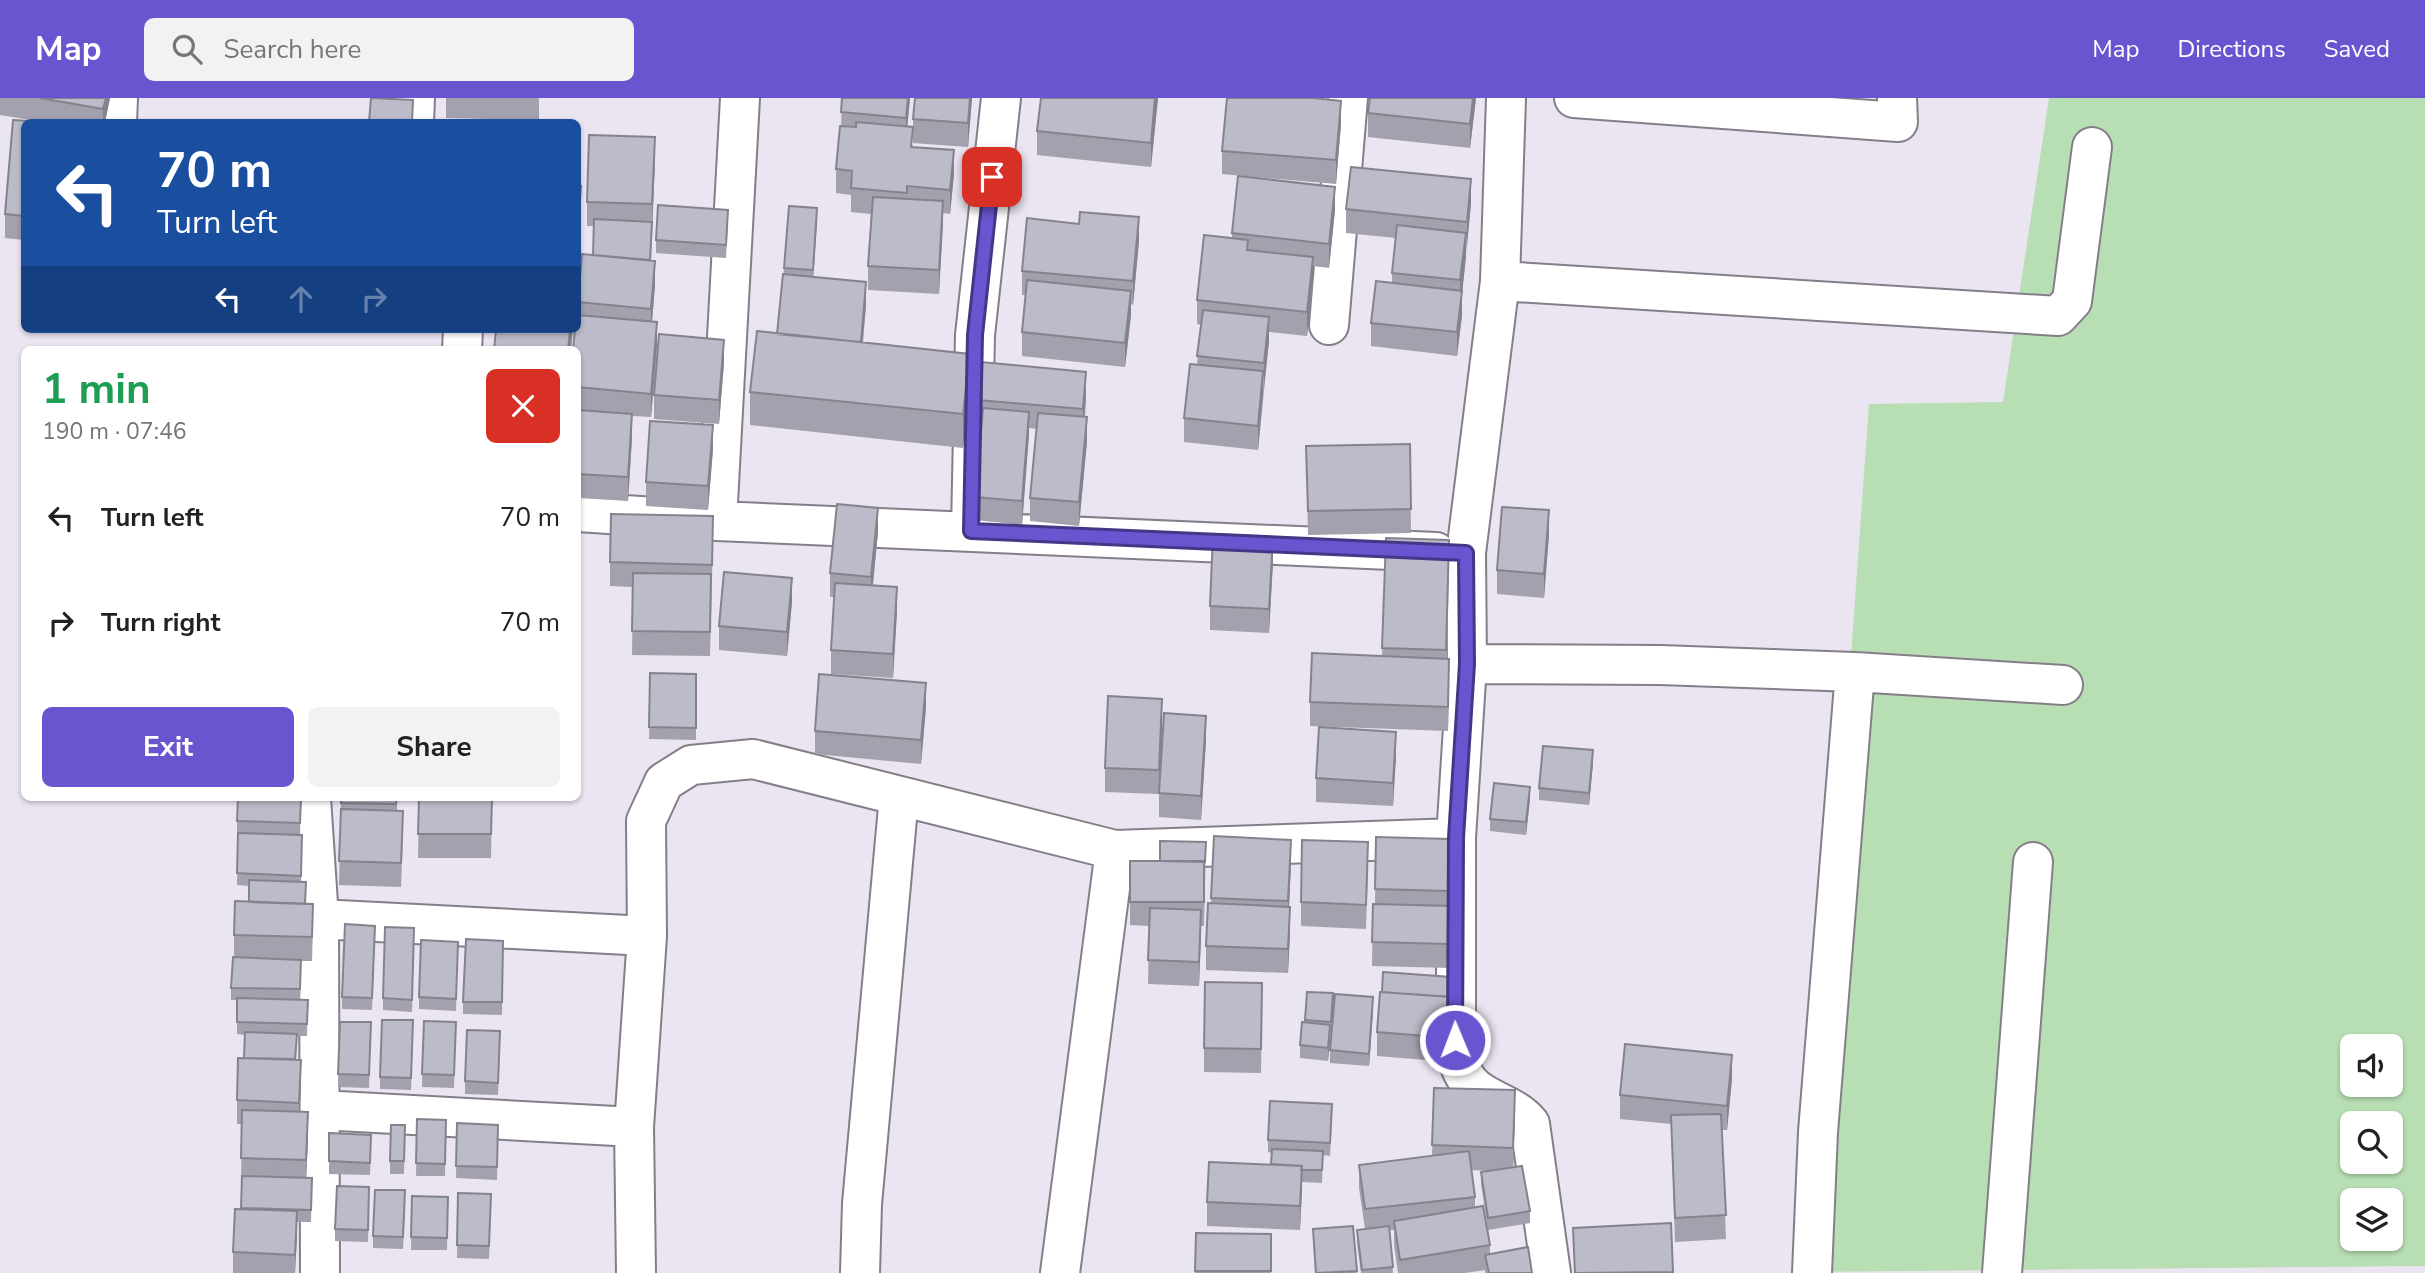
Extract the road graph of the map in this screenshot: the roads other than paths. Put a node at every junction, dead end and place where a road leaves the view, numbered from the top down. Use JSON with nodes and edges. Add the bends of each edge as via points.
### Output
{"nodes":[{"id":1,"x":118,"y":98,"type":"edge"},
{"id":2,"x":415,"y":98,"type":"edge"},
{"id":3,"x":740,"y":98,"type":"edge"},
{"id":4,"x":1001,"y":98,"type":"edge"},
{"id":5,"x":1348,"y":98,"type":"edge"},
{"id":6,"x":1506,"y":98,"type":"edge"},
{"id":7,"x":1574,"y":98,"type":"edge"},
{"id":8,"x":1898,"y":110,"type":"edge"},
{"id":9,"x":117,"y":119,"type":"edge"},
{"id":10,"x":414,"y":119,"type":"edge"},
{"id":11,"x":2092,"y":147,"type":"dead end"},
{"id":12,"x":1500,"y":281,"type":"junction"},
{"id":13,"x":1329,"y":325,"type":"dead end"},
{"id":14,"x":581,"y":512,"type":"edge"},
{"id":15,"x":717,"y":521,"type":"junction"},
{"id":16,"x":971,"y":531,"type":"junction"},
{"id":17,"x":1466,"y":553,"type":"junction"},
{"id":18,"x":1467,"y":664,"type":"junction"},
{"id":19,"x":1855,"y":672,"type":"junction"},
{"id":20,"x":2063,"y":685,"type":"dead end"},
{"id":21,"x":899,"y":796,"type":"junction"},
{"id":22,"x":311,"y":801,"type":"edge"},
{"id":23,"x":1456,"y":838,"type":"junction"},
{"id":24,"x":1115,"y":850,"type":"junction"},
{"id":25,"x":2033,"y":862,"type":"dead end"},
{"id":26,"x":319,"y":919,"type":"junction"},
{"id":27,"x":647,"y":936,"type":"junction"},
{"id":28,"x":320,"y":1110,"type":"junction"},
{"id":29,"x":634,"y":1127,"type":"junction"},
{"id":30,"x":320,"y":1273,"type":"edge"},
{"id":31,"x":636,"y":1273,"type":"edge"},
{"id":32,"x":860,"y":1273,"type":"edge"},
{"id":33,"x":1060,"y":1273,"type":"edge"},
{"id":34,"x":1551,"y":1273,"type":"edge"},
{"id":35,"x":1812,"y":1273,"type":"edge"},
{"id":36,"x":2002,"y":1273,"type":"edge"}],
"edges":[{"from":1,"to":9,"type":"street"},
{"from":2,"to":10,"type":"street"},
{"from":3,"to":15,"type":"street"},
{"from":4,"to":16,"type":"street","via":[[975,335]]},
{"from":5,"to":13,"type":"street"},
{"from":6,"to":12,"type":"street"},
{"from":7,"to":8,"type":"street"},
{"from":11,"to":12,"type":"street","via":[[2072,302],[2058,316]]},
{"from":12,"to":17,"type":"street"},
{"from":14,"to":15,"type":"street"},
{"from":15,"to":16,"type":"street"},
{"from":16,"to":17,"type":"street"},
{"from":17,"to":18,"type":"street"},
{"from":18,"to":19,"type":"street"},
{"from":18,"to":23,"type":"street"},
{"from":19,"to":20,"type":"street"},
{"from":19,"to":35,"type":"street","via":[[1818,1132]]},
{"from":21,"to":24,"type":"street"},
{"from":21,"to":27,"type":"street","via":[[753,759],[691,765],[664,782],[646,821]]},
{"from":21,"to":32,"type":"street","via":[[863,1191]]},
{"from":22,"to":26,"type":"street"},
{"from":23,"to":24,"type":"street"},
{"from":23,"to":34,"type":"street","via":[[1456,1054],[1475,1088],[1517,1111],[1530,1124]]},
{"from":24,"to":33,"type":"street"},
{"from":25,"to":36,"type":"street"},
{"from":26,"to":27,"type":"street"},
{"from":26,"to":28,"type":"street"},
{"from":27,"to":29,"type":"street"},
{"from":28,"to":29,"type":"street"},
{"from":28,"to":30,"type":"street"},
{"from":29,"to":31,"type":"street"}]}
